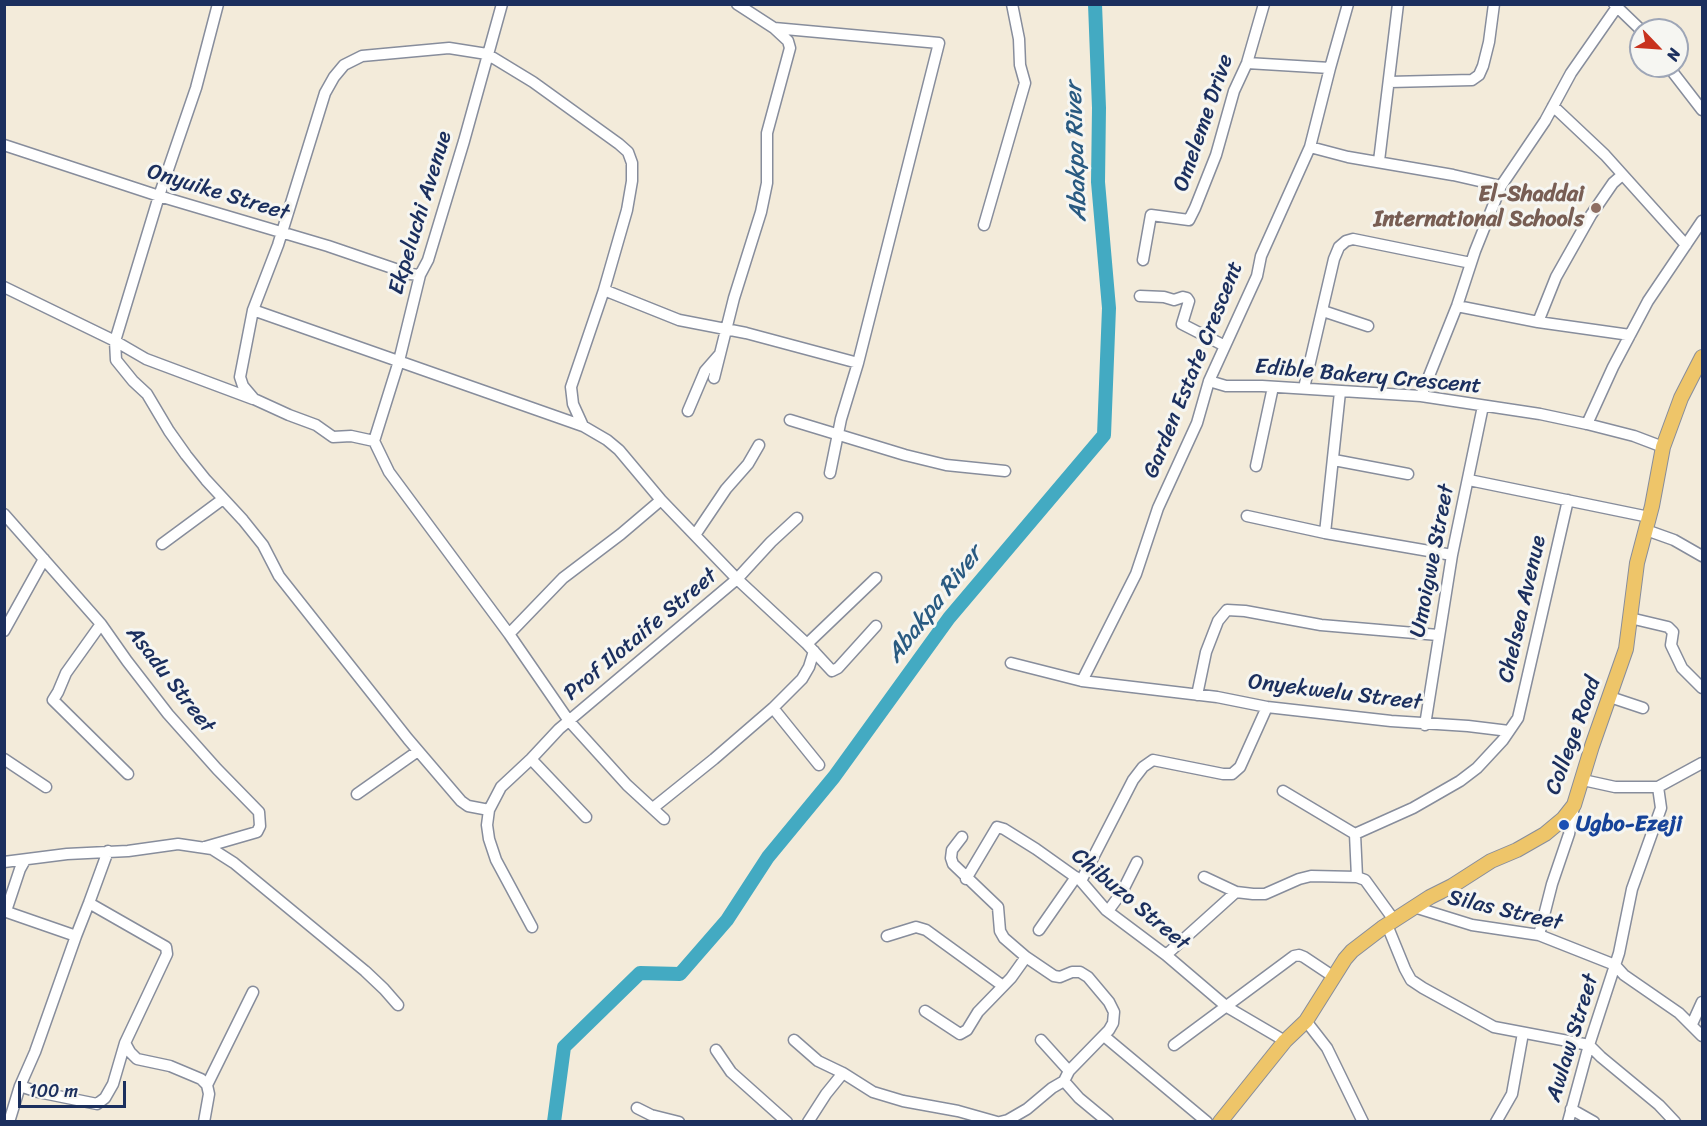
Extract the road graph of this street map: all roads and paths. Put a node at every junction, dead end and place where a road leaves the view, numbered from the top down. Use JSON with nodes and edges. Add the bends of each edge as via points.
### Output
{"nodes":[{"id":1,"x":218,"y":4,"type":"edge"},
{"id":2,"x":502,"y":4,"type":"edge"},
{"id":3,"x":737,"y":4,"type":"edge"},
{"id":4,"x":1012,"y":4,"type":"edge"},
{"id":5,"x":1264,"y":4,"type":"edge"},
{"id":6,"x":1348,"y":4,"type":"edge"},
{"id":7,"x":1398,"y":4,"type":"edge"},
{"id":8,"x":1494,"y":4,"type":"edge"},
{"id":9,"x":1616,"y":6,"type":"edge"},
{"id":10,"x":1629,"y":18,"type":"edge"},
{"id":11,"x":774,"y":28,"type":"junction"},
{"id":12,"x":487,"y":54,"type":"junction"},
{"id":13,"x":1247,"y":63,"type":"junction"},
{"id":14,"x":1330,"y":68,"type":"junction"},
{"id":15,"x":1677,"y":78,"type":"edge"},
{"id":16,"x":1389,"y":82,"type":"junction"},
{"id":17,"x":1553,"y":106,"type":"junction"},
{"id":18,"x":1702,"y":110,"type":"edge"},
{"id":19,"x":4,"y":145,"type":"edge"},
{"id":20,"x":1310,"y":147,"type":"junction"},
{"id":21,"x":1379,"y":161,"type":"junction"},
{"id":22,"x":1621,"y":176,"type":"junction"},
{"id":23,"x":1501,"y":186,"type":"junction"},
{"id":24,"x":159,"y":196,"type":"junction"},
{"id":25,"x":1702,"y":221,"type":"edge"},
{"id":26,"x":984,"y":225,"type":"dead end"},
{"id":27,"x":281,"y":232,"type":"junction"},
{"id":28,"x":1686,"y":245,"type":"junction"},
{"id":29,"x":1143,"y":260,"type":"dead end"},
{"id":30,"x":1471,"y":263,"type":"junction"},
{"id":31,"x":420,"y":275,"type":"junction"},
{"id":32,"x":4,"y":287,"type":"edge"},
{"id":33,"x":604,"y":290,"type":"junction"},
{"id":34,"x":1140,"y":296,"type":"dead end"},
{"id":35,"x":1457,"y":306,"type":"junction"},
{"id":36,"x":253,"y":310,"type":"junction"},
{"id":37,"x":1323,"y":310,"type":"junction"},
{"id":38,"x":1538,"y":322,"type":"junction"},
{"id":39,"x":1368,"y":326,"type":"dead end"},
{"id":40,"x":726,"y":329,"type":"junction"},
{"id":41,"x":1630,"y":335,"type":"junction"},
{"id":42,"x":115,"y":341,"type":"junction"},
{"id":43,"x":1225,"y":346,"type":"junction"},
{"id":44,"x":720,"y":355,"type":"junction"},
{"id":45,"x":1702,"y":357,"type":"edge"},
{"id":46,"x":399,"y":361,"type":"junction"},
{"id":47,"x":858,"y":363,"type":"junction"},
{"id":48,"x":714,"y":378,"type":"dead end"},
{"id":49,"x":1209,"y":381,"type":"junction"},
{"id":50,"x":1273,"y":387,"type":"junction"},
{"id":51,"x":1304,"y":388,"type":"junction"},
{"id":52,"x":1341,"y":392,"type":"junction"},
{"id":53,"x":1421,"y":396,"type":"junction"},
{"id":54,"x":254,"y":399,"type":"junction"},
{"id":55,"x":1483,"y":406,"type":"junction"},
{"id":56,"x":688,"y":411,"type":"dead end"},
{"id":57,"x":790,"y":420,"type":"dead end"},
{"id":58,"x":1587,"y":424,"type":"junction"},
{"id":59,"x":583,"y":426,"type":"junction"},
{"id":60,"x":838,"y":433,"type":"junction"},
{"id":61,"x":376,"y":437,"type":"junction"},
{"id":62,"x":759,"y":445,"type":"dead end"},
{"id":63,"x":1663,"y":447,"type":"junction"},
{"id":64,"x":1334,"y":459,"type":"junction"},
{"id":65,"x":1256,"y":466,"type":"dead end"},
{"id":66,"x":1005,"y":471,"type":"dead end"},
{"id":67,"x":830,"y":473,"type":"dead end"},
{"id":68,"x":1408,"y":474,"type":"dead end"},
{"id":69,"x":1468,"y":480,"type":"junction"},
{"id":70,"x":223,"y":499,"type":"junction"},
{"id":71,"x":661,"y":500,"type":"junction"},
{"id":72,"x":1568,"y":500,"type":"junction"},
{"id":73,"x":4,"y":514,"type":"edge"},
{"id":74,"x":1246,"y":516,"type":"dead end"},
{"id":75,"x":797,"y":518,"type":"dead end"},
{"id":76,"x":1647,"y":524,"type":"junction"},
{"id":77,"x":1325,"y":533,"type":"junction"},
{"id":78,"x":695,"y":535,"type":"junction"},
{"id":79,"x":162,"y":544,"type":"dead end"},
{"id":80,"x":1452,"y":555,"type":"junction"},
{"id":81,"x":1702,"y":556,"type":"edge"},
{"id":82,"x":44,"y":559,"type":"junction"},
{"id":83,"x":876,"y":578,"type":"dead end"},
{"id":84,"x":737,"y":579,"type":"junction"},
{"id":85,"x":1630,"y":618,"type":"junction"},
{"id":86,"x":101,"y":624,"type":"junction"},
{"id":87,"x":876,"y":626,"type":"dead end"},
{"id":88,"x":4,"y":631,"type":"edge"},
{"id":89,"x":509,"y":634,"type":"junction"},
{"id":90,"x":1438,"y":635,"type":"junction"},
{"id":91,"x":811,"y":648,"type":"junction"},
{"id":92,"x":1011,"y":663,"type":"dead end"},
{"id":93,"x":1082,"y":681,"type":"junction"},
{"id":94,"x":1702,"y":688,"type":"edge"},
{"id":95,"x":1197,"y":695,"type":"junction"},
{"id":96,"x":1610,"y":697,"type":"junction"},
{"id":97,"x":1267,"y":707,"type":"junction"},
{"id":98,"x":773,"y":708,"type":"junction"},
{"id":99,"x":1643,"y":708,"type":"dead end"},
{"id":100,"x":569,"y":721,"type":"junction"},
{"id":101,"x":1425,"y":724,"type":"junction"},
{"id":102,"x":1512,"y":729,"type":"junction"},
{"id":103,"x":418,"y":751,"type":"junction"},
{"id":104,"x":4,"y":759,"type":"edge"},
{"id":105,"x":531,"y":759,"type":"junction"},
{"id":106,"x":1702,"y":763,"type":"edge"},
{"id":107,"x":819,"y":765,"type":"dead end"},
{"id":108,"x":128,"y":774,"type":"dead end"},
{"id":109,"x":1583,"y":780,"type":"junction"},
{"id":110,"x":46,"y":786,"type":"dead end"},
{"id":111,"x":1658,"y":787,"type":"junction"},
{"id":112,"x":1283,"y":791,"type":"dead end"},
{"id":113,"x":357,"y":794,"type":"dead end"},
{"id":114,"x":1574,"y":805,"type":"junction"},
{"id":115,"x":653,"y":808,"type":"junction"},
{"id":116,"x":489,"y":810,"type":"junction"},
{"id":117,"x":586,"y":817,"type":"dead end"},
{"id":118,"x":664,"y":819,"type":"dead end"},
{"id":119,"x":1355,"y":834,"type":"junction"},
{"id":120,"x":962,"y":837,"type":"dead end"},
{"id":121,"x":205,"y":848,"type":"junction"},
{"id":122,"x":108,"y":851,"type":"junction"},
{"id":123,"x":25,"y":860,"type":"junction"},
{"id":124,"x":4,"y":862,"type":"edge"},
{"id":125,"x":1137,"y":862,"type":"dead end"},
{"id":126,"x":1204,"y":877,"type":"dead end"},
{"id":127,"x":1357,"y":877,"type":"junction"},
{"id":128,"x":966,"y":879,"type":"junction"},
{"id":129,"x":1078,"y":879,"type":"junction"},
{"id":130,"x":1236,"y":892,"type":"junction"},
{"id":131,"x":89,"y":903,"type":"junction"},
{"id":132,"x":1414,"y":908,"type":"junction"},
{"id":133,"x":5,"y":911,"type":"edge"},
{"id":134,"x":1108,"y":911,"type":"junction"},
{"id":135,"x":1391,"y":923,"type":"junction"},
{"id":136,"x":532,"y":927,"type":"dead end"},
{"id":137,"x":1039,"y":930,"type":"dead end"},
{"id":138,"x":1539,"y":934,"type":"junction"},
{"id":139,"x":76,"y":936,"type":"junction"},
{"id":140,"x":887,"y":936,"type":"dead end"},
{"id":141,"x":1166,"y":955,"type":"junction"},
{"id":142,"x":1026,"y":957,"type":"junction"},
{"id":143,"x":1615,"y":965,"type":"junction"},
{"id":144,"x":1334,"y":977,"type":"junction"},
{"id":145,"x":1003,"y":986,"type":"junction"},
{"id":146,"x":253,"y":992,"type":"dead end"},
{"id":147,"x":1702,"y":1002,"type":"edge"},
{"id":148,"x":398,"y":1005,"type":"dead end"},
{"id":149,"x":1227,"y":1007,"type":"junction"},
{"id":150,"x":925,"y":1011,"type":"dead end"},
{"id":151,"x":1306,"y":1021,"type":"junction"},
{"id":152,"x":1692,"y":1024,"type":"junction"},
{"id":153,"x":1524,"y":1033,"type":"junction"},
{"id":154,"x":1104,"y":1036,"type":"junction"},
{"id":155,"x":1702,"y":1036,"type":"edge"},
{"id":156,"x":794,"y":1040,"type":"dead end"},
{"id":157,"x":1041,"y":1040,"type":"dead end"},
{"id":158,"x":1285,"y":1041,"type":"junction"},
{"id":159,"x":126,"y":1043,"type":"junction"},
{"id":160,"x":1174,"y":1045,"type":"dead end"},
{"id":161,"x":1589,"y":1045,"type":"junction"},
{"id":162,"x":716,"y":1050,"type":"dead end"},
{"id":163,"x":137,"y":1059,"type":"junction"},
{"id":164,"x":118,"y":1066,"type":"junction"},
{"id":165,"x":843,"y":1073,"type":"junction"},
{"id":166,"x":1067,"y":1076,"type":"junction"},
{"id":167,"x":207,"y":1085,"type":"junction"},
{"id":168,"x":20,"y":1086,"type":"junction"},
{"id":169,"x":637,"y":1108,"type":"dead end"},
{"id":170,"x":1571,"y":1109,"type":"junction"},
{"id":171,"x":9,"y":1122,"type":"edge"},
{"id":172,"x":204,"y":1122,"type":"edge"},
{"id":173,"x":679,"y":1122,"type":"edge"},
{"id":174,"x":787,"y":1122,"type":"edge"},
{"id":175,"x":808,"y":1122,"type":"edge"},
{"id":176,"x":999,"y":1122,"type":"edge"},
{"id":177,"x":1108,"y":1122,"type":"edge"},
{"id":178,"x":1207,"y":1122,"type":"edge"},
{"id":179,"x":1220,"y":1122,"type":"edge"},
{"id":180,"x":1363,"y":1122,"type":"edge"},
{"id":181,"x":1496,"y":1122,"type":"edge"},
{"id":182,"x":1568,"y":1122,"type":"edge"},
{"id":183,"x":1594,"y":1122,"type":"edge"},
{"id":184,"x":1675,"y":1122,"type":"edge"}],
"edges":[{"from":1,"to":24,"type":"street","via":[[196,88]]},
{"from":2,"to":12,"type":"street","name":"Ekpeluchi Avenue"},
{"from":3,"to":11,"type":"street"},
{"from":4,"to":26,"type":"street","via":[[1025,83]]},
{"from":5,"to":13,"type":"street","name":"Omeleme Drive"},
{"from":6,"to":14,"type":"street","name":"Garden Estate Crescent"},
{"from":7,"to":16,"type":"street"},
{"from":8,"to":16,"type":"street","via":[[1479,75],[1463,81]]},
{"from":9,"to":10,"type":"street"},
{"from":9,"to":17,"type":"street"},
{"from":11,"to":40,"type":"street","via":[[790,48],[767,134],[767,183],[761,212]]},
{"from":11,"to":47,"type":"street","via":[[939,43]]},
{"from":12,"to":27,"type":"street","via":[[449,48],[384,53],[362,56],[344,65],[325,93]]},
{"from":12,"to":31,"type":"street","name":"Ekpeluchi Avenue","via":[[428,260]]},
{"from":12,"to":33,"type":"street","via":[[533,82],[628,152],[632,181],[627,210]]},
{"from":13,"to":14,"type":"street"},
{"from":13,"to":29,"type":"street","name":"Omeleme Drive","via":[[1234,91],[1214,162],[1189,220],[1151,215]]},
{"from":14,"to":20,"type":"street","name":"Garden Estate Crescent"},
{"from":15,"to":18,"type":"street"},
{"from":16,"to":21,"type":"street"},
{"from":17,"to":22,"type":"street"},
{"from":17,"to":23,"type":"street"},
{"from":19,"to":24,"type":"street","name":"Onyuike Street"},
{"from":20,"to":21,"type":"street"},
{"from":20,"to":43,"type":"street","name":"Garden Estate Crescent"},
{"from":21,"to":23,"type":"street"},
{"from":22,"to":28,"type":"street"},
{"from":22,"to":38,"type":"street","via":[[1591,215],[1556,277]]},
{"from":23,"to":30,"type":"street"},
{"from":24,"to":27,"type":"street","name":"Onyuike Street"},
{"from":24,"to":42,"type":"street"},
{"from":25,"to":28,"type":"street"},
{"from":27,"to":31,"type":"street","name":"Onyuike Street"},
{"from":27,"to":36,"type":"street"},
{"from":28,"to":41,"type":"street"},
{"from":30,"to":35,"type":"street"},
{"from":30,"to":37,"type":"street","via":[[1353,239],[1346,241],[1334,259]]},
{"from":31,"to":46,"type":"street","name":"Ekpeluchi Avenue"},
{"from":32,"to":42,"type":"street"},
{"from":33,"to":40,"type":"street","via":[[671,318]]},
{"from":33,"to":59,"type":"street","via":[[572,387],[573,404]]},
{"from":34,"to":43,"type":"street","via":[[1187,298],[1182,324]]},
{"from":35,"to":38,"type":"street"},
{"from":35,"to":53,"type":"street"},
{"from":36,"to":46,"type":"street"},
{"from":36,"to":54,"type":"street","via":[[240,377]]},
{"from":37,"to":39,"type":"street"},
{"from":37,"to":51,"type":"street"},
{"from":38,"to":41,"type":"street"},
{"from":40,"to":44,"type":"street"},
{"from":40,"to":47,"type":"street"},
{"from":41,"to":58,"type":"street"},
{"from":42,"to":54,"type":"street","via":[[146,359]]},
{"from":42,"to":70,"type":"street","via":[[116,360],[121,368],[147,394],[186,455]]},
{"from":43,"to":49,"type":"street","name":"Garden Estate Crescent"},
{"from":44,"to":48,"type":"street"},
{"from":44,"to":56,"type":"street","via":[[705,370]]},
{"from":45,"to":63,"type":"main road","name":"College Road"},
{"from":46,"to":59,"type":"street"},
{"from":46,"to":61,"type":"street","name":"Ekpeluchi Avenue"},
{"from":47,"to":60,"type":"street"},
{"from":49,"to":50,"type":"street","name":"Edible Bakery Crescent","via":[[1226,386]]},
{"from":49,"to":93,"type":"street","name":"Garden Estate Crescent","via":[[1197,423],[1158,508],[1136,574]]},
{"from":50,"to":51,"type":"street","name":"Edible Bakery Crescent"},
{"from":50,"to":65,"type":"street"},
{"from":51,"to":52,"type":"street","name":"Edible Bakery Crescent"},
{"from":52,"to":53,"type":"street","name":"Edible Bakery Crescent"},
{"from":52,"to":64,"type":"street"},
{"from":53,"to":55,"type":"street","name":"Edible Bakery Crescent"},
{"from":54,"to":61,"type":"street","via":[[316,425],[333,437]]},
{"from":55,"to":58,"type":"street","name":"Edible Bakery Crescent"},
{"from":55,"to":69,"type":"street","name":"Umoigwe Street"},
{"from":57,"to":60,"type":"street"},
{"from":58,"to":63,"type":"street","name":"Edible Bakery Crescent"},
{"from":59,"to":71,"type":"street","via":[[619,450]]},
{"from":60,"to":66,"type":"street","via":[[946,465]]},
{"from":60,"to":67,"type":"street"},
{"from":61,"to":89,"type":"street","via":[[389,472]]},
{"from":62,"to":78,"type":"street"},
{"from":63,"to":76,"type":"main road","name":"College Road"},
{"from":64,"to":68,"type":"street"},
{"from":64,"to":77,"type":"street"},
{"from":69,"to":72,"type":"street"},
{"from":69,"to":80,"type":"street","name":"Umoigwe Street"},
{"from":70,"to":79,"type":"street"},
{"from":70,"to":103,"type":"street","via":[[262,545],[283,582]]},
{"from":71,"to":78,"type":"street"},
{"from":71,"to":89,"type":"street","via":[[563,578]]},
{"from":72,"to":76,"type":"street"},
{"from":72,"to":102,"type":"street","name":"Chelsea Avenue","via":[[1521,707]]},
{"from":73,"to":82,"type":"street","name":"Asadu Street"},
{"from":74,"to":77,"type":"street"},
{"from":75,"to":84,"type":"street","name":"Prof Ilotaife Street"},
{"from":76,"to":81,"type":"street"},
{"from":76,"to":85,"type":"main road","name":"College Road"},
{"from":77,"to":80,"type":"street"},
{"from":78,"to":84,"type":"street"},
{"from":80,"to":90,"type":"street","name":"Umoigwe Street"},
{"from":82,"to":86,"type":"street","name":"Asadu Street"},
{"from":82,"to":88,"type":"street"},
{"from":83,"to":91,"type":"street"},
{"from":84,"to":91,"type":"street"},
{"from":84,"to":100,"type":"street","name":"Prof Ilotaife Street"},
{"from":85,"to":94,"type":"street","via":[[1668,627],[1682,668]]},
{"from":85,"to":96,"type":"main road","name":"College Road","via":[[1623,661]]},
{"from":86,"to":108,"type":"street","via":[[66,673],[53,700]]},
{"from":86,"to":121,"type":"street","name":"Asadu Street","via":[[168,714],[259,812],[257,832]]},
{"from":87,"to":91,"type":"street","via":[[835,671]]},
{"from":89,"to":100,"type":"street"},
{"from":90,"to":95,"type":"street","via":[[1321,625],[1227,610],[1218,621],[1206,652]]},
{"from":90,"to":101,"type":"street","name":"Umoigwe Street"},
{"from":91,"to":98,"type":"street","via":[[809,667],[802,679]]},
{"from":92,"to":93,"type":"street","name":"Onyekwelu Street"},
{"from":93,"to":95,"type":"street","name":"Onyekwelu Street"},
{"from":95,"to":97,"type":"street","name":"Onyekwelu Street"},
{"from":96,"to":99,"type":"street"},
{"from":96,"to":109,"type":"main road","name":"College Road"},
{"from":97,"to":101,"type":"street","name":"Onyekwelu Street"},
{"from":97,"to":129,"type":"street","via":[[1240,767],[1232,774],[1153,760],[1143,767]]},
{"from":98,"to":107,"type":"street"},
{"from":98,"to":115,"type":"street"},
{"from":100,"to":105,"type":"street","name":"Prof Ilotaife Street"},
{"from":100,"to":115,"type":"street"},
{"from":101,"to":102,"type":"street","name":"Onyekwelu Street"},
{"from":102,"to":119,"type":"street","via":[[1460,781]]},
{"from":103,"to":113,"type":"street"},
{"from":103,"to":116,"type":"street","via":[[461,801]]},
{"from":104,"to":110,"type":"street"},
{"from":105,"to":116,"type":"street","name":"Prof Ilotaife Street","via":[[501,787]]},
{"from":105,"to":117,"type":"street"},
{"from":106,"to":111,"type":"street"},
{"from":109,"to":111,"type":"street","via":[[1615,787]]},
{"from":109,"to":114,"type":"main road","name":"College Road"},
{"from":111,"to":143,"type":"street","name":"Awlaw Street","via":[[1661,808],[1632,889]]},
{"from":112,"to":119,"type":"street"},
{"from":114,"to":132,"type":"main road","name":"College Road","via":[[1545,834],[1491,861]]},
{"from":114,"to":138,"type":"street"},
{"from":115,"to":118,"type":"street"},
{"from":116,"to":136,"type":"street","via":[[487,825],[496,860]]},
{"from":119,"to":127,"type":"street"},
{"from":120,"to":128,"type":"street","via":[[951,858]]},
{"from":121,"to":122,"type":"street","via":[[178,844]]},
{"from":121,"to":148,"type":"street","via":[[220,853],[243,870],[365,971]]},
{"from":122,"to":123,"type":"street"},
{"from":122,"to":131,"type":"street"},
{"from":123,"to":124,"type":"street"},
{"from":123,"to":133,"type":"street"},
{"from":125,"to":134,"type":"street"},
{"from":126,"to":130,"type":"street"},
{"from":127,"to":130,"type":"street","via":[[1311,876],[1265,894]]},
{"from":127,"to":135,"type":"street","via":[[1365,880]]},
{"from":128,"to":129,"type":"street","name":"Chibuzo Street","via":[[997,827]]},
{"from":128,"to":142,"type":"street","via":[[998,907],[1000,931]]},
{"from":129,"to":134,"type":"street","name":"Chibuzo Street"},
{"from":129,"to":137,"type":"street"},
{"from":130,"to":141,"type":"street"},
{"from":131,"to":139,"type":"street"},
{"from":131,"to":159,"type":"street","via":[[166,947],[167,954]]},
{"from":132,"to":135,"type":"main road","name":"College Road"},
{"from":132,"to":138,"type":"street","name":"Silas Street","via":[[1472,925]]},
{"from":133,"to":139,"type":"street"},
{"from":134,"to":141,"type":"street","name":"Chibuzo Street"},
{"from":135,"to":144,"type":"main road","name":"College Road","via":[[1352,951]]},
{"from":135,"to":153,"type":"street","via":[[1411,980],[1494,1027]]},
{"from":138,"to":143,"type":"street","name":"Silas Street"},
{"from":139,"to":168,"type":"street"},
{"from":140,"to":145,"type":"street","via":[[916,927],[926,930]]},
{"from":141,"to":149,"type":"street","name":"Chibuzo Street"},
{"from":142,"to":145,"type":"street"},
{"from":142,"to":154,"type":"street","via":[[1054,976],[1080,972],[1088,977],[1114,1012],[1113,1023]]},
{"from":143,"to":152,"type":"street","name":"Silas Street"},
{"from":143,"to":161,"type":"street","name":"Awlaw Street"},
{"from":144,"to":149,"type":"street","via":[[1304,957],[1294,956]]},
{"from":144,"to":151,"type":"main road","name":"College Road"},
{"from":145,"to":150,"type":"street","via":[[960,1034]]},
{"from":146,"to":167,"type":"street"},
{"from":147,"to":152,"type":"street"},
{"from":149,"to":158,"type":"street","name":"Chibuzo Street"},
{"from":149,"to":160,"type":"street"},
{"from":151,"to":158,"type":"main road","name":"College Road"},
{"from":151,"to":180,"type":"street","via":[[1327,1048]]},
{"from":152,"to":155,"type":"street","name":"Silas Street"},
{"from":153,"to":161,"type":"street"},
{"from":153,"to":181,"type":"street","via":[[1512,1094]]},
{"from":154,"to":166,"type":"street"},
{"from":154,"to":178,"type":"street"},
{"from":156,"to":165,"type":"street","via":[[818,1061]]},
{"from":157,"to":166,"type":"street"},
{"from":158,"to":179,"type":"main road","name":"College Road"},
{"from":159,"to":163,"type":"street"},
{"from":159,"to":164,"type":"street"},
{"from":161,"to":170,"type":"street","name":"Awlaw Street"},
{"from":161,"to":184,"type":"street"},
{"from":162,"to":174,"type":"street","via":[[731,1072]]},
{"from":163,"to":164,"type":"street"},
{"from":163,"to":167,"type":"street","via":[[170,1066]]},
{"from":164,"to":168,"type":"street","via":[[105,1098],[97,1104]]},
{"from":165,"to":175,"type":"street"},
{"from":165,"to":176,"type":"street","via":[[873,1092]]},
{"from":166,"to":176,"type":"street","via":[[1027,1109]]},
{"from":166,"to":177,"type":"street","via":[[1079,1098]]},
{"from":167,"to":172,"type":"street"},
{"from":168,"to":171,"type":"street"},
{"from":169,"to":173,"type":"street"},
{"from":170,"to":182,"type":"street","name":"Awlaw Street"},
{"from":170,"to":183,"type":"street"}]}
